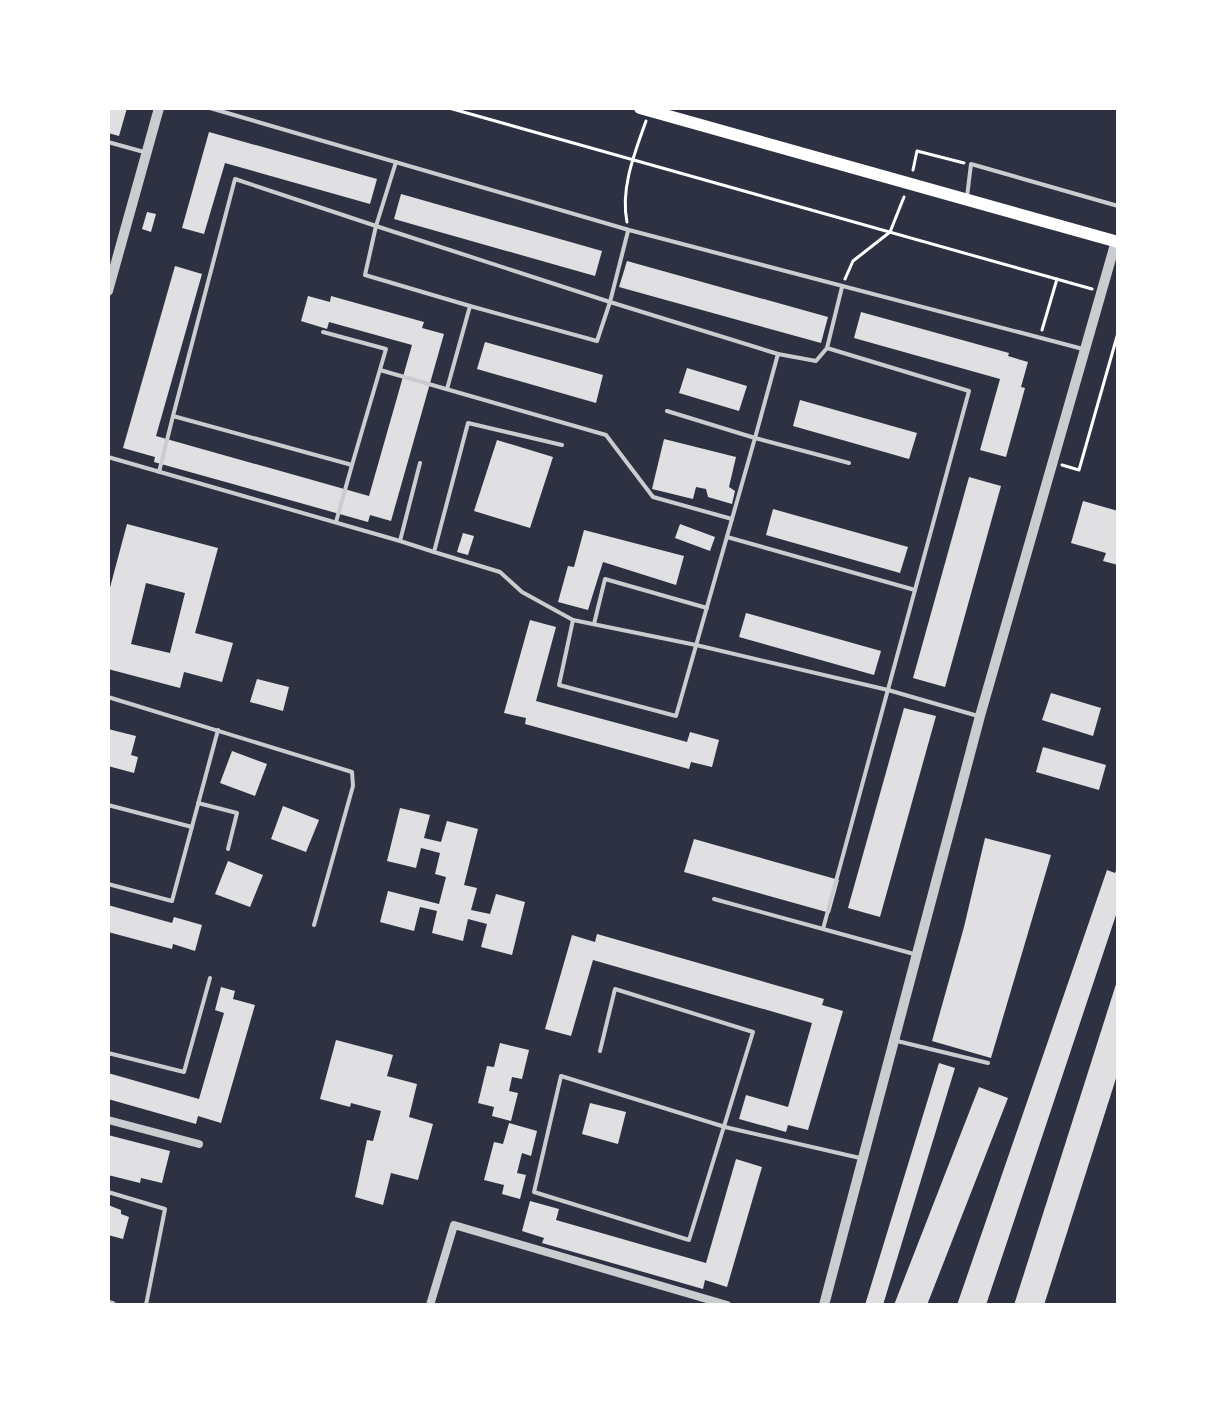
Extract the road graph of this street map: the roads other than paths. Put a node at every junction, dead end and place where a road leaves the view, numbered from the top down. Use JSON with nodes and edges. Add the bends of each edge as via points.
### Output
{"nodes":[{"id":1,"x":159,"y":108,"type":"edge"},
{"id":2,"x":210,"y":108,"type":"edge"},
{"id":3,"x":645,"y":109,"type":"edge"},
{"id":4,"x":108,"y":142,"type":"edge"},
{"id":5,"x":146,"y":153,"type":"junction"},
{"id":6,"x":396,"y":162,"type":"junction"},
{"id":7,"x":966,"y":199,"type":"junction"},
{"id":8,"x":1118,"y":206,"type":"edge"},
{"id":9,"x":376,"y":226,"type":"junction"},
{"id":10,"x":629,"y":230,"type":"junction"},
{"id":11,"x":1117,"y":242,"type":"edge"},
{"id":12,"x":842,"y":287,"type":"junction"},
{"id":13,"x":108,"y":291,"type":"edge"},
{"id":14,"x":610,"y":302,"type":"junction"},
{"id":15,"x":470,"y":306,"type":"junction"},
{"id":16,"x":323,"y":332,"type":"dead end"},
{"id":17,"x":827,"y":348,"type":"junction"},
{"id":18,"x":1085,"y":350,"type":"junction"},
{"id":19,"x":778,"y":354,"type":"junction"},
{"id":20,"x":380,"y":370,"type":"junction"},
{"id":21,"x":447,"y":389,"type":"junction"},
{"id":22,"x":667,"y":411,"type":"dead end"},
{"id":23,"x":173,"y":416,"type":"junction"},
{"id":24,"x":755,"y":438,"type":"junction"},
{"id":25,"x":562,"y":445,"type":"dead end"},
{"id":26,"x":108,"y":457,"type":"edge"},
{"id":27,"x":420,"y":463,"type":"dead end"},
{"id":28,"x":849,"y":463,"type":"dead end"},
{"id":29,"x":352,"y":465,"type":"junction"},
{"id":30,"x":159,"y":472,"type":"junction"},
{"id":31,"x":732,"y":519,"type":"junction"},
{"id":32,"x":336,"y":522,"type":"junction"},
{"id":33,"x":727,"y":537,"type":"junction"},
{"id":34,"x":400,"y":541,"type":"junction"},
{"id":35,"x":434,"y":552,"type":"junction"},
{"id":36,"x":915,"y":590,"type":"junction"},
{"id":37,"x":707,"y":608,"type":"junction"},
{"id":38,"x":573,"y":620,"type":"junction"},
{"id":39,"x":594,"y":624,"type":"junction"},
{"id":40,"x":696,"y":645,"type":"junction"},
{"id":41,"x":888,"y":690,"type":"junction"},
{"id":42,"x":108,"y":697,"type":"edge"},
{"id":43,"x":980,"y":716,"type":"junction"},
{"id":44,"x":218,"y":730,"type":"junction"},
{"id":45,"x":198,"y":803,"type":"junction"},
{"id":46,"x":108,"y":805,"type":"edge"},
{"id":47,"x":192,"y":827,"type":"junction"},
{"id":48,"x":228,"y":849,"type":"dead end"},
{"id":49,"x":108,"y":884,"type":"edge"},
{"id":50,"x":714,"y":899,"type":"dead end"},
{"id":51,"x":314,"y":925,"type":"dead end"},
{"id":52,"x":823,"y":929,"type":"junction"},
{"id":53,"x":916,"y":955,"type":"junction"},
{"id":54,"x":210,"y":978,"type":"dead end"},
{"id":55,"x":894,"y":1040,"type":"junction"},
{"id":56,"x":600,"y":1051,"type":"dead end"},
{"id":57,"x":108,"y":1053,"type":"edge"},
{"id":58,"x":988,"y":1063,"type":"dead end"},
{"id":59,"x":108,"y":1120,"type":"edge"},
{"id":60,"x":725,"y":1127,"type":"junction"},
{"id":61,"x":199,"y":1144,"type":"dead end"},
{"id":62,"x":864,"y":1158,"type":"junction"},
{"id":63,"x":108,"y":1192,"type":"edge"},
{"id":64,"x":146,"y":1305,"type":"edge"},
{"id":65,"x":430,"y":1305,"type":"edge"},
{"id":66,"x":727,"y":1305,"type":"edge"},
{"id":67,"x":824,"y":1305,"type":"edge"}],
"edges":[{"from":1,"to":5,"type":"street"},
{"from":2,"to":6,"type":"lane"},
{"from":3,"to":7,"type":"main road"},
{"from":4,"to":5,"type":"lane"},
{"from":5,"to":13,"type":"street"},
{"from":6,"to":9,"type":"lane"},
{"from":6,"to":10,"type":"lane"},
{"from":7,"to":8,"type":"lane","via":[[971,164]]},
{"from":7,"to":11,"type":"main road"},
{"from":9,"to":14,"type":"lane"},
{"from":9,"to":15,"type":"lane","via":[[365,275]]},
{"from":9,"to":23,"type":"lane","via":[[235,179]]},
{"from":10,"to":12,"type":"lane"},
{"from":10,"to":14,"type":"lane"},
{"from":11,"to":18,"type":"street"},
{"from":12,"to":17,"type":"lane"},
{"from":12,"to":18,"type":"lane"},
{"from":14,"to":15,"type":"lane","via":[[597,341]]},
{"from":14,"to":19,"type":"lane"},
{"from":15,"to":21,"type":"lane"},
{"from":16,"to":20,"type":"lane","via":[[386,349]]},
{"from":17,"to":19,"type":"lane","via":[[816,361]]},
{"from":17,"to":36,"type":"lane","via":[[969,391]]},
{"from":18,"to":43,"type":"street"},
{"from":19,"to":24,"type":"lane"},
{"from":20,"to":21,"type":"lane"},
{"from":20,"to":29,"type":"lane"},
{"from":21,"to":31,"type":"lane","via":[[606,435],[653,497]]},
{"from":22,"to":24,"type":"lane"},
{"from":23,"to":29,"type":"lane"},
{"from":23,"to":30,"type":"lane"},
{"from":24,"to":28,"type":"lane"},
{"from":24,"to":31,"type":"lane"},
{"from":25,"to":35,"type":"lane","via":[[468,423]]},
{"from":26,"to":30,"type":"lane"},
{"from":27,"to":34,"type":"lane"},
{"from":29,"to":32,"type":"lane"},
{"from":30,"to":32,"type":"lane"},
{"from":31,"to":33,"type":"lane"},
{"from":32,"to":34,"type":"lane"},
{"from":33,"to":36,"type":"lane"},
{"from":33,"to":37,"type":"lane"},
{"from":34,"to":35,"type":"lane"},
{"from":35,"to":38,"type":"lane","via":[[500,572],[522,592]]},
{"from":36,"to":41,"type":"lane"},
{"from":37,"to":39,"type":"lane","via":[[605,579]]},
{"from":37,"to":40,"type":"lane"},
{"from":38,"to":39,"type":"lane"},
{"from":38,"to":40,"type":"lane","via":[[559,685],[676,716]]},
{"from":39,"to":40,"type":"lane"},
{"from":40,"to":41,"type":"lane"},
{"from":41,"to":43,"type":"lane"},
{"from":41,"to":52,"type":"lane"},
{"from":42,"to":44,"type":"lane"},
{"from":43,"to":53,"type":"street"},
{"from":44,"to":45,"type":"lane"},
{"from":44,"to":51,"type":"lane","via":[[352,772],[353,786]]},
{"from":45,"to":47,"type":"lane"},
{"from":45,"to":48,"type":"lane","via":[[237,813]]},
{"from":46,"to":47,"type":"lane"},
{"from":47,"to":49,"type":"lane","via":[[172,901]]},
{"from":50,"to":52,"type":"lane"},
{"from":52,"to":53,"type":"lane"},
{"from":53,"to":55,"type":"street"},
{"from":54,"to":57,"type":"lane","via":[[184,1072]]},
{"from":55,"to":58,"type":"lane"},
{"from":55,"to":62,"type":"street"},
{"from":56,"to":60,"type":"lane","via":[[615,989],[753,1032]]},
{"from":59,"to":61,"type":"street"},
{"from":60,"to":60,"type":"lane","via":[[561,1076],[534,1192],[689,1240]]},
{"from":60,"to":62,"type":"lane"},
{"from":62,"to":67,"type":"street"},
{"from":63,"to":64,"type":"lane","via":[[165,1209]]},
{"from":65,"to":66,"type":"street","via":[[454,1225]]}]}
